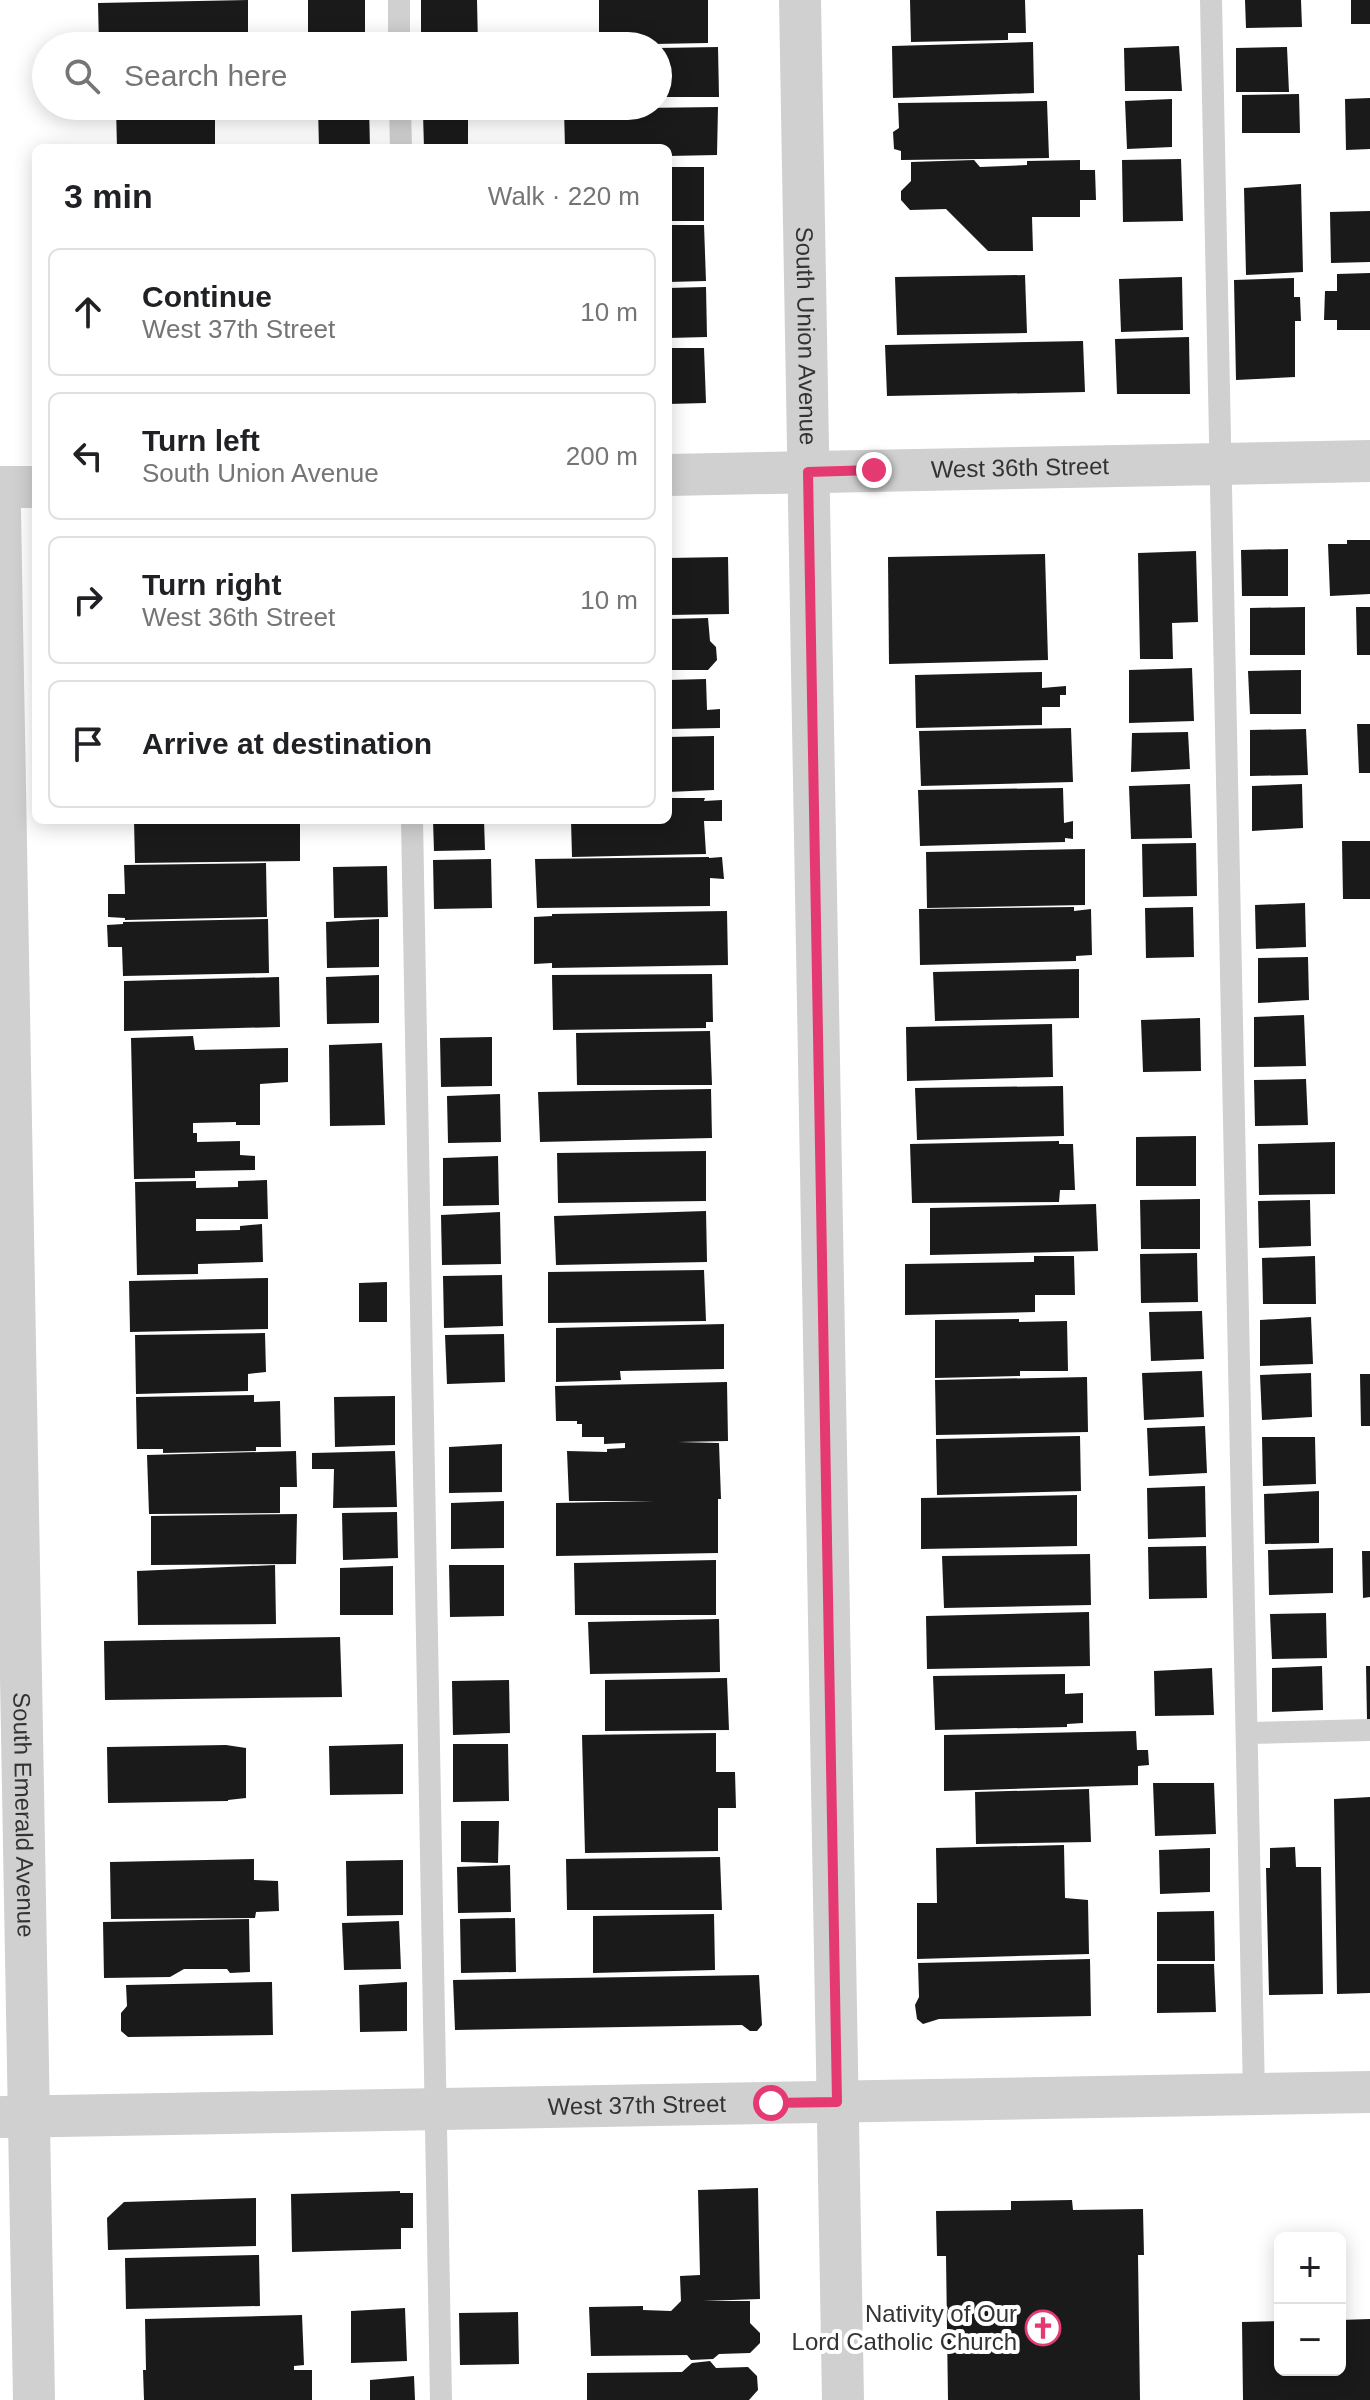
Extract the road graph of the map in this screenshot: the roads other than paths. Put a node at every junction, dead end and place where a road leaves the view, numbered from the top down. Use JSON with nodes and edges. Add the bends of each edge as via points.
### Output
{"nodes":[{"id":1,"x":399,"y":0,"type":"edge"},
{"id":2,"x":800,"y":0,"type":"edge"},
{"id":3,"x":1211,"y":0,"type":"edge"},
{"id":4,"x":399,"y":32,"type":"edge"},
{"id":5,"x":400,"y":120,"type":"edge"},
{"id":6,"x":401,"y":144,"type":"edge"},
{"id":7,"x":1370,"y":461,"type":"edge"},
{"id":8,"x":1220,"y":464,"type":"junction"},
{"id":9,"x":808,"y":472,"type":"junction"},
{"id":10,"x":672,"y":475,"type":"edge"},
{"id":11,"x":0,"y":487,"type":"edge"},
{"id":12,"x":32,"y":487,"type":"edge"},
{"id":13,"x":0,"y":511,"type":"edge"},
{"id":14,"x":412,"y":824,"type":"edge"},
{"id":15,"x":1370,"y":1730,"type":"edge"},
{"id":16,"x":1247,"y":1733,"type":"junction"},
{"id":17,"x":1370,"y":2092,"type":"edge"},
{"id":18,"x":1254,"y":2095,"type":"junction"},
{"id":19,"x":837,"y":2102,"type":"junction"},
{"id":20,"x":436,"y":2109,"type":"junction"},
{"id":21,"x":14,"y":2116,"type":"edge"},
{"id":22,"x":34,"y":2400,"type":"edge"},
{"id":23,"x":441,"y":2400,"type":"edge"},
{"id":24,"x":843,"y":2400,"type":"edge"}],
"edges":[{"from":1,"to":4,"type":"lane"},
{"from":2,"to":9,"type":"street","name":"South Union Avenue"},
{"from":3,"to":8,"type":"lane"},
{"from":5,"to":6,"type":"lane"},
{"from":7,"to":8,"type":"street","name":"West 36th Street"},
{"from":8,"to":9,"type":"street","name":"West 36th Street"},
{"from":8,"to":16,"type":"lane"},
{"from":9,"to":10,"type":"street","name":"West 36th Street"},
{"from":9,"to":19,"type":"street","name":"South Union Avenue"},
{"from":11,"to":12,"type":"street"},
{"from":13,"to":21,"type":"street","name":"South Emerald Avenue"},
{"from":14,"to":20,"type":"lane"},
{"from":15,"to":16,"type":"lane"},
{"from":16,"to":18,"type":"lane"},
{"from":17,"to":18,"type":"street","name":"West 37th Street"},
{"from":18,"to":19,"type":"street","name":"West 37th Street"},
{"from":19,"to":20,"type":"street","name":"West 37th Street"},
{"from":19,"to":24,"type":"street","name":"South Union Avenue"},
{"from":20,"to":21,"type":"street","name":"West 37th Street"},
{"from":20,"to":23,"type":"lane"},
{"from":21,"to":22,"type":"street","name":"South Emerald Avenue"}]}
